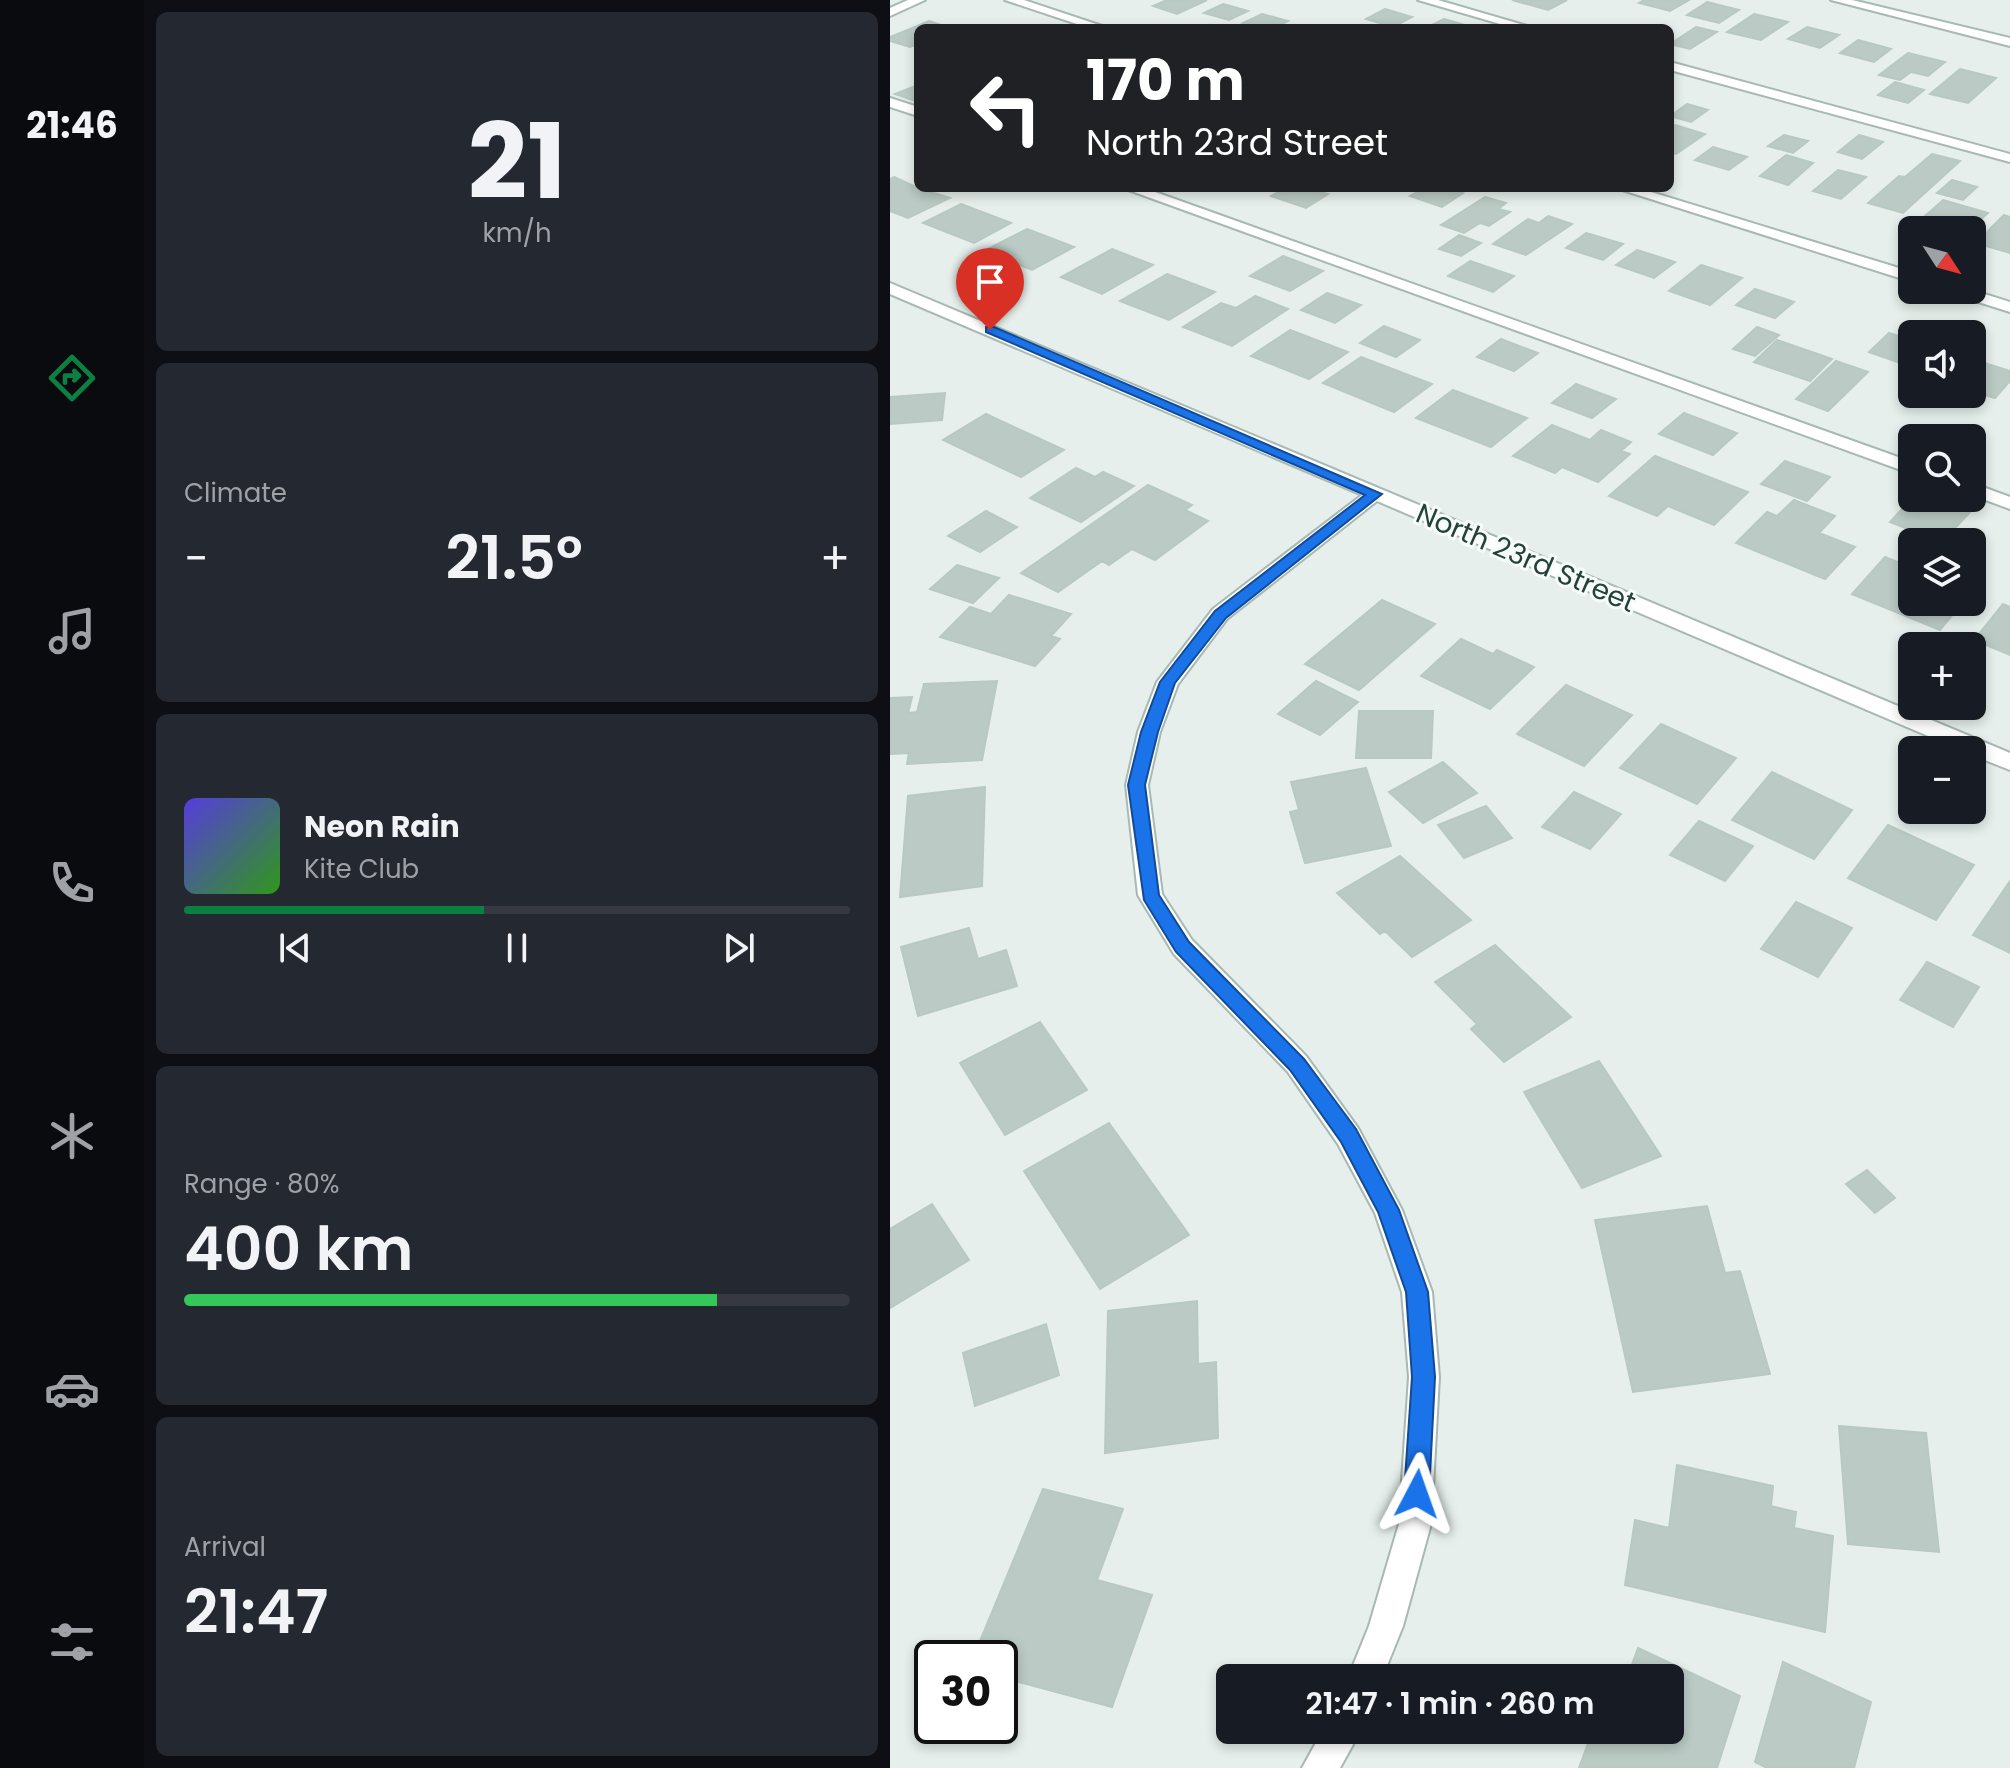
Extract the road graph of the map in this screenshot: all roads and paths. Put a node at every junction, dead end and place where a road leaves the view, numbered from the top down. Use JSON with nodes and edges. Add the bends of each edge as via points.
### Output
{"nodes":[{"id":1,"x":919,"y":0,"type":"edge"},
{"id":2,"x":1011,"y":0,"type":"edge"},
{"id":3,"x":1424,"y":0,"type":"edge"},
{"id":4,"x":1837,"y":0,"type":"edge"},
{"id":5,"x":890,"y":12,"type":"edge"},
{"id":6,"x":1089,"y":24,"type":"edge"},
{"id":7,"x":1513,"y":24,"type":"edge"},
{"id":8,"x":2010,"y":42,"type":"edge"},
{"id":9,"x":1674,"y":67,"type":"edge"},
{"id":10,"x":890,"y":102,"type":"edge"},
{"id":11,"x":914,"y":111,"type":"edge"},
{"id":12,"x":2010,"y":158,"type":"edge"},
{"id":13,"x":1141,"y":192,"type":"edge"},
{"id":14,"x":1636,"y":192,"type":"edge"},
{"id":15,"x":1898,"y":273,"type":"edge"},
{"id":16,"x":890,"y":288,"type":"edge"},
{"id":17,"x":909,"y":296,"type":"junction"},
{"id":18,"x":1986,"y":299,"type":"edge"},
{"id":19,"x":890,"y":306,"type":"edge"},
{"id":20,"x":2010,"y":307,"type":"edge"},
{"id":21,"x":1898,"y":463,"type":"edge"},
{"id":22,"x":1375,"y":494,"type":"junction"},
{"id":23,"x":1986,"y":494,"type":"edge"},
{"id":24,"x":2010,"y":503,"type":"edge"},
{"id":25,"x":2010,"y":762,"type":"edge"},
{"id":26,"x":1371,"y":1664,"type":"edge"},
{"id":27,"x":1335,"y":1744,"type":"edge"},
{"id":28,"x":1320,"y":1768,"type":"edge"}],
"edges":[{"from":1,"to":5,"type":"street"},
{"from":2,"to":6,"type":"street"},
{"from":3,"to":7,"type":"street"},
{"from":4,"to":8,"type":"street"},
{"from":9,"to":12,"type":"street"},
{"from":10,"to":11,"type":"street"},
{"from":13,"to":21,"type":"street"},
{"from":14,"to":15,"type":"street"},
{"from":16,"to":17,"type":"street","name":"North 23rd Street"},
{"from":17,"to":19,"type":"street"},
{"from":17,"to":22,"type":"street","name":"North 23rd Street"},
{"from":18,"to":20,"type":"street"},
{"from":22,"to":25,"type":"street","name":"North 23rd Street"},
{"from":22,"to":26,"type":"street","via":[[1220,614],[1168,682],[1137,785],[1150,895],[1183,947],[1297,1064],[1348,1136],[1388,1210],[1417,1292],[1424,1377],[1415,1524]]},
{"from":23,"to":24,"type":"street"},
{"from":27,"to":28,"type":"street"}]}
